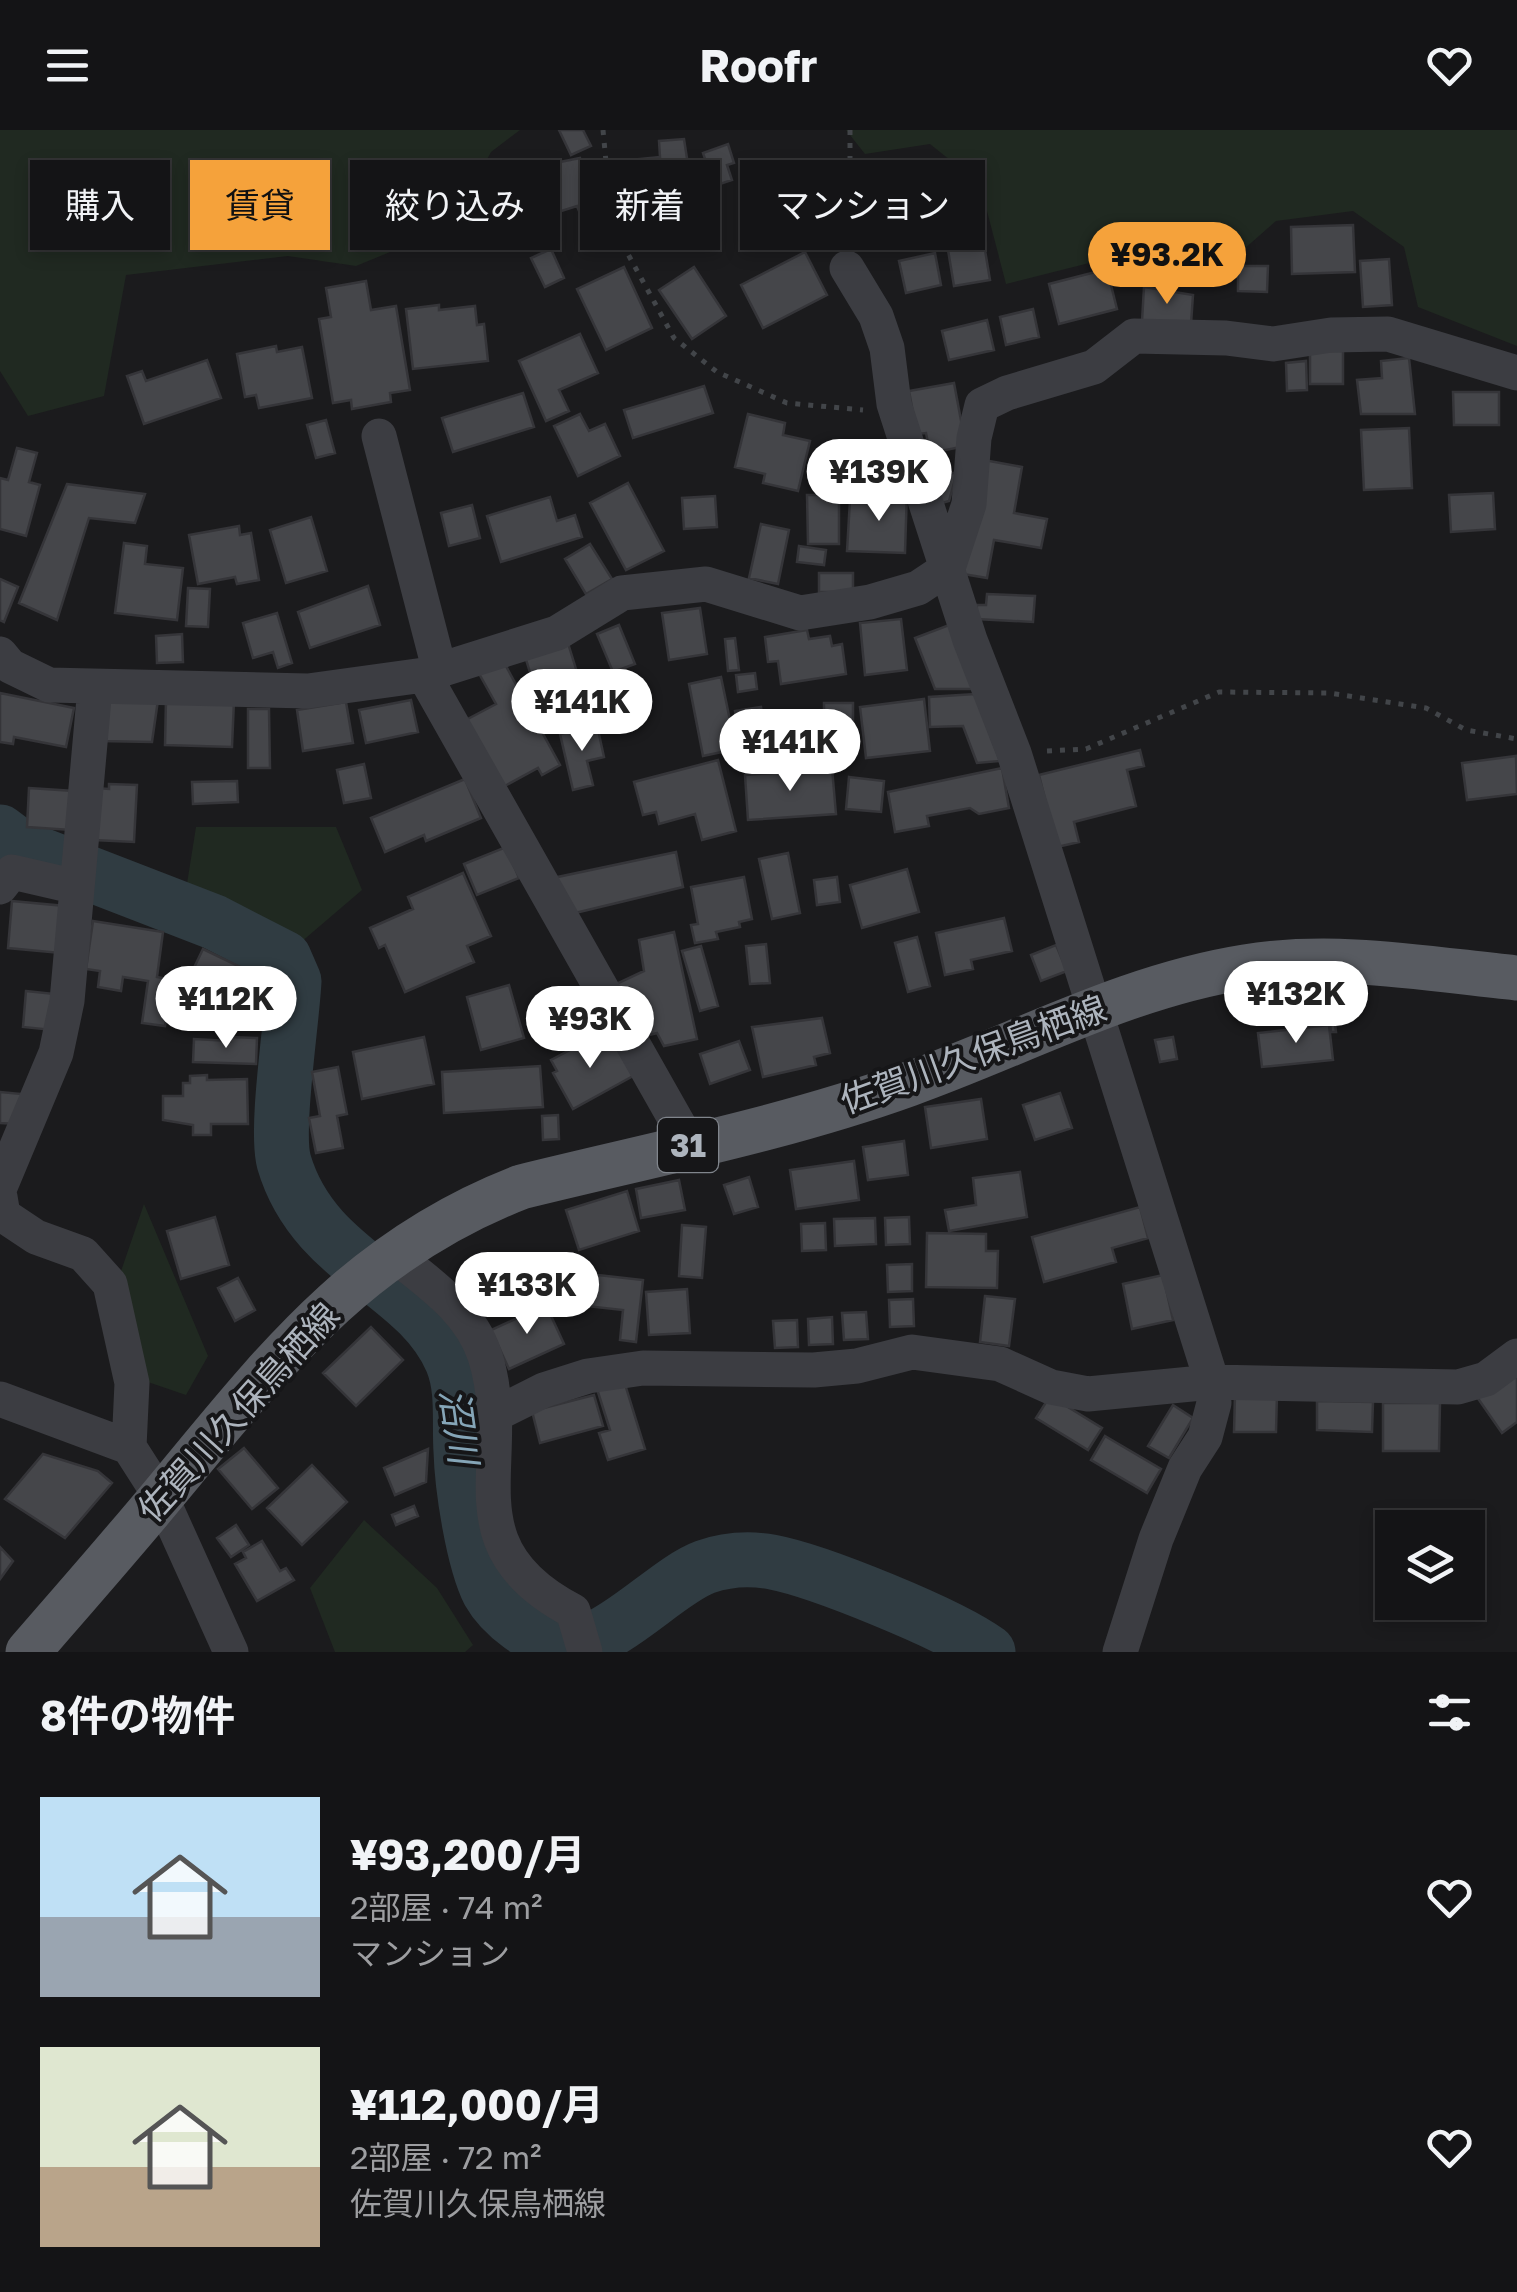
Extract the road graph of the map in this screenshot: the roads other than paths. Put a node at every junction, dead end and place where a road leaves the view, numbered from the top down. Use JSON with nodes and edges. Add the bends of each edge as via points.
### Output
{"nodes":[{"id":1,"x":847,"y":268,"type":"road end"},
{"id":2,"x":1517,"y":373,"type":"edge"},
{"id":3,"x":379,"y":436,"type":"dead end"},
{"id":4,"x":948,"y":568,"type":"junction"},
{"id":5,"x":0,"y":654,"type":"edge"},
{"id":6,"x":431,"y":671,"type":"junction"},
{"id":7,"x":95,"y":686,"type":"junction"},
{"id":8,"x":0,"y":887,"type":"edge"},
{"id":9,"x":77,"y":887,"type":"junction"},
{"id":10,"x":1517,"y":978,"type":"edge"},
{"id":11,"x":1092,"y":1008,"type":"junction"},
{"id":12,"x":690,"y":1145,"type":"junction"},
{"id":13,"x":0,"y":1187,"type":"edge"},
{"id":14,"x":0,"y":1198,"type":"edge"},
{"id":15,"x":394,"y":1255,"type":"junction"},
{"id":16,"x":1517,"y":1356,"type":"edge"},
{"id":17,"x":1212,"y":1382,"type":"junction"},
{"id":18,"x":0,"y":1399,"type":"edge"},
{"id":19,"x":496,"y":1414,"type":"junction"},
{"id":20,"x":128,"y":1447,"type":"junction"},
{"id":21,"x":161,"y":1497,"type":"junction"},
{"id":22,"x":28,"y":1652,"type":"edge"},
{"id":23,"x":232,"y":1652,"type":"edge"},
{"id":24,"x":585,"y":1652,"type":"edge"},
{"id":25,"x":1120,"y":1652,"type":"edge"}],
"edges":[{"from":1,"to":4,"type":"street","via":[[887,348],[896,410]]},
{"from":2,"to":4,"type":"street","via":[[1388,334],[1274,344],[1134,336],[1094,367],[982,405],[969,504]]},
{"from":3,"to":6,"type":"street"},
{"from":4,"to":6,"type":"street","via":[[918,588],[800,613],[706,584],[622,593],[557,633]]},
{"from":4,"to":11,"type":"street"},
{"from":5,"to":7,"type":"street","via":[[10,666],[50,684]]},
{"from":6,"to":7,"type":"street","via":[[308,690]]},
{"from":6,"to":12,"type":"street"},
{"from":7,"to":9,"type":"street"},
{"from":8,"to":9,"type":"street","via":[[12,872]]},
{"from":9,"to":13,"type":"street","via":[[56,1054]]},
{"from":10,"to":11,"type":"main road","name":"佐賀川久保鳥栖線","number":"31","via":[[1294,961],[1166,984]]},
{"from":11,"to":12,"type":"main road","name":"佐賀川久保鳥栖線","number":"31","via":[[911,1084]]},
{"from":11,"to":17,"type":"street"},
{"from":12,"to":15,"type":"main road","name":"佐賀川久保鳥栖線","number":"31","via":[[521,1187],[464,1209]]},
{"from":14,"to":20,"type":"street","via":[[3,1215],[36,1237],[83,1254],[110,1284],[132,1384]]},
{"from":15,"to":19,"type":"street","via":[[455,1304],[484,1353]]},
{"from":15,"to":21,"type":"main road","name":"佐賀川久保鳥栖線","number":"31","via":[[312,1320]]},
{"from":16,"to":17,"type":"street","via":[[1486,1380],[1458,1388]]},
{"from":17,"to":19,"type":"street","via":[[1088,1394],[1052,1388],[1000,1364],[912,1352],[814,1370],[644,1368],[588,1376]]},
{"from":17,"to":25,"type":"street","via":[[1205,1438],[1156,1539]]},
{"from":18,"to":20,"type":"street"},
{"from":19,"to":24,"type":"street","via":[[490,1504],[510,1560],[537,1592],[573,1611]]},
{"from":20,"to":21,"type":"street"},
{"from":21,"to":22,"type":"main road","name":"佐賀川久保鳥栖線","number":"31"},
{"from":21,"to":23,"type":"street"}]}
